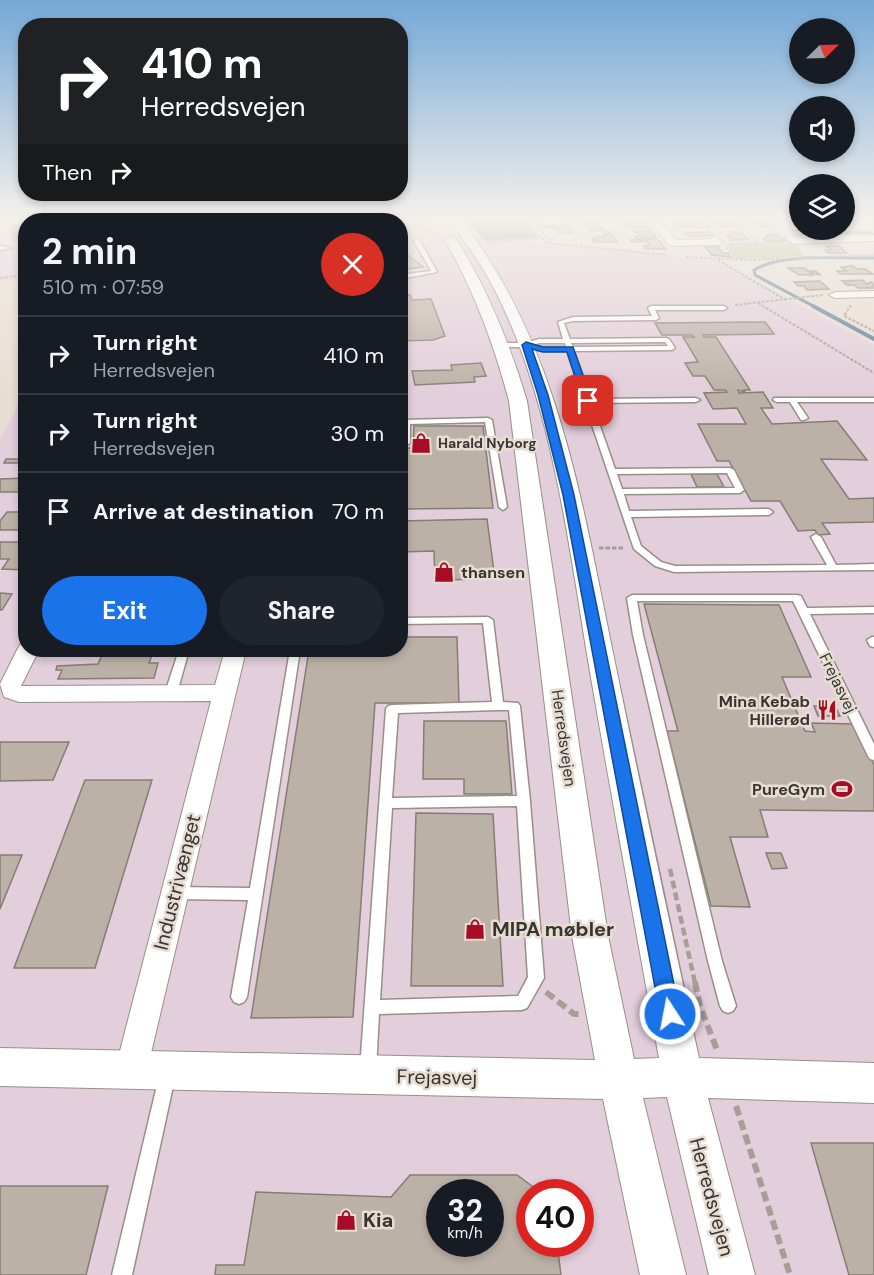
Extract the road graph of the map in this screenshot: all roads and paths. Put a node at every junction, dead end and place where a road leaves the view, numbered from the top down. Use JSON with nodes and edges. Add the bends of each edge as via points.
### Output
{"nodes":[{"id":1,"x":472,"y":274,"type":"edge"},
{"id":2,"x":493,"y":274,"type":"edge"},
{"id":3,"x":743,"y":274,"type":"edge"},
{"id":4,"x":18,"y":276,"type":"edge"},
{"id":5,"x":0,"y":278,"type":"edge"},
{"id":6,"x":836,"y":294,"type":"dead end"},
{"id":7,"x":854,"y":294,"type":"junction"},
{"id":8,"x":874,"y":294,"type":"edge"},
{"id":9,"x":807,"y":297,"type":"dead end"},
{"id":10,"x":786,"y":300,"type":"junction"},
{"id":11,"x":758,"y":303,"type":"junction"},
{"id":12,"x":724,"y":308,"type":"joint"},
{"id":13,"x":874,"y":331,"type":"edge"},
{"id":14,"x":567,"y":341,"type":"junction"},
{"id":15,"x":502,"y":345,"type":"junction"},
{"id":16,"x":526,"y":345,"type":"junction"},
{"id":17,"x":570,"y":349,"type":"junction"},
{"id":18,"x":874,"y":373,"type":"edge"},
{"id":19,"x":696,"y":400,"type":"dead end"},
{"id":20,"x":777,"y":400,"type":"dead end"},
{"id":21,"x":792,"y":400,"type":"junction"},
{"id":22,"x":874,"y":400,"type":"edge"},
{"id":23,"x":588,"y":401,"type":"junction"},
{"id":24,"x":804,"y":418,"type":"dead end"},
{"id":25,"x":408,"y":422,"type":"edge"},
{"id":26,"x":612,"y":472,"type":"junction"},
{"id":27,"x":618,"y":492,"type":"junction"},
{"id":28,"x":503,"y":507,"type":"dead end"},
{"id":29,"x":769,"y":512,"type":"dead end"},
{"id":30,"x":626,"y":514,"type":"junction"},
{"id":31,"x":816,"y":537,"type":"dead end"},
{"id":32,"x":637,"y":547,"type":"junction"},
{"id":33,"x":598,"y":548,"type":"dead end"},
{"id":34,"x":833,"y":567,"type":"junction"},
{"id":35,"x":874,"y":567,"type":"edge"},
{"id":36,"x":874,"y":610,"type":"edge"},
{"id":37,"x":803,"y":611,"type":"junction"},
{"id":38,"x":408,"y":621,"type":"edge"},
{"id":39,"x":874,"y":639,"type":"edge"},
{"id":40,"x":874,"y":644,"type":"edge"},
{"id":41,"x":24,"y":657,"type":"edge"},
{"id":42,"x":182,"y":657,"type":"edge"},
{"id":43,"x":233,"y":657,"type":"edge"},
{"id":44,"x":294,"y":657,"type":"edge"},
{"id":45,"x":171,"y":693,"type":"junction"},
{"id":46,"x":224,"y":693,"type":"junction"},
{"id":47,"x":498,"y":706,"type":"junction"},
{"id":48,"x":874,"y":756,"type":"edge"},
{"id":49,"x":524,"y":801,"type":"junction"},
{"id":50,"x":386,"y":804,"type":"junction"},
{"id":51,"x":175,"y":893,"type":"junction"},
{"id":52,"x":256,"y":894,"type":"junction"},
{"id":53,"x":239,"y":997,"type":"dead end"},
{"id":54,"x":728,"y":1006,"type":"dead end"},
{"id":55,"x":372,"y":1007,"type":"junction"},
{"id":56,"x":0,"y":1067,"type":"edge"},
{"id":57,"x":150,"y":1070,"type":"junction"},
{"id":58,"x":367,"y":1075,"type":"junction"},
{"id":59,"x":683,"y":1077,"type":"junction"},
{"id":60,"x":619,"y":1080,"type":"junction"},
{"id":61,"x":874,"y":1083,"type":"edge"},
{"id":62,"x":123,"y":1275,"type":"edge"},
{"id":63,"x":663,"y":1275,"type":"edge"},
{"id":64,"x":732,"y":1275,"type":"edge"}],
"edges":[{"from":1,"to":15,"type":"street","name":"Herredsvejen"},
{"from":2,"to":16,"type":"street","name":"Herredsvejen"},
{"from":3,"to":10,"type":"path"},
{"from":4,"to":5,"type":"path"},
{"from":6,"to":7,"type":"street"},
{"from":7,"to":8,"type":"street"},
{"from":7,"to":13,"type":"path","via":[[858,298],[844,316]]},
{"from":9,"to":10,"type":"path"},
{"from":10,"to":11,"type":"path"},
{"from":11,"to":12,"type":"path"},
{"from":11,"to":18,"type":"path"},
{"from":12,"to":14,"type":"lane","via":[[651,308],[656,318],[573,319],[561,322]]},
{"from":14,"to":16,"type":"lane"},
{"from":14,"to":17,"type":"lane"},
{"from":14,"to":17,"type":"lane","via":[[667,340],[672,348]]},
{"from":15,"to":16,"type":"lane"},
{"from":15,"to":60,"type":"street","name":"Herredsvejen","via":[[518,401],[590,936]]},
{"from":16,"to":17,"type":"lane"},
{"from":16,"to":59,"type":"street","name":"Herredsvejen","via":[[568,495]]},
{"from":17,"to":23,"type":"lane"},
{"from":19,"to":23,"type":"lane"},
{"from":20,"to":21,"type":"lane"},
{"from":21,"to":22,"type":"lane"},
{"from":21,"to":24,"type":"lane"},
{"from":23,"to":26,"type":"lane"},
{"from":25,"to":28,"type":"lane","via":[[488,420]]},
{"from":26,"to":27,"type":"lane"},
{"from":26,"to":27,"type":"lane","via":[[730,470],[740,490]]},
{"from":27,"to":30,"type":"lane"},
{"from":29,"to":30,"type":"lane"},
{"from":30,"to":32,"type":"lane"},
{"from":31,"to":34,"type":"lane"},
{"from":32,"to":33,"type":"path"},
{"from":32,"to":34,"type":"lane","via":[[658,564],[675,569]]},
{"from":34,"to":35,"type":"lane"},
{"from":36,"to":37,"type":"lane"},
{"from":37,"to":48,"type":"lane","name":"Frejasvej"},
{"from":37,"to":54,"type":"lane","via":[[797,598],[632,598]]},
{"from":38,"to":47,"type":"lane","via":[[488,620]]},
{"from":39,"to":40,"type":"lane"},
{"from":41,"to":45,"type":"street","via":[[10,686],[12,692],[19,694]]},
{"from":42,"to":45,"type":"lane"},
{"from":43,"to":46,"type":"street","name":"Industrivænget"},
{"from":44,"to":52,"type":"lane"},
{"from":45,"to":46,"type":"street"},
{"from":46,"to":51,"type":"street","name":"Industrivænget"},
{"from":47,"to":49,"type":"lane","via":[[514,706]]},
{"from":47,"to":50,"type":"lane","via":[[392,709]]},
{"from":49,"to":50,"type":"lane"},
{"from":49,"to":55,"type":"lane","via":[[536,978],[522,1003]]},
{"from":50,"to":55,"type":"lane"},
{"from":51,"to":52,"type":"lane"},
{"from":51,"to":57,"type":"street","name":"Industrivænget"},
{"from":52,"to":53,"type":"lane"},
{"from":55,"to":58,"type":"lane"},
{"from":56,"to":57,"type":"street","name":"Frejasvej"},
{"from":57,"to":58,"type":"street","name":"Frejasvej"},
{"from":57,"to":62,"type":"lane"},
{"from":58,"to":60,"type":"street","name":"Frejasvej"},
{"from":59,"to":60,"type":"street","name":"Frejasvej"},
{"from":59,"to":61,"type":"street","name":"Frejasvej"},
{"from":59,"to":64,"type":"street","name":"Herredsvejen"},
{"from":60,"to":63,"type":"street","name":"Herredsvejen"}]}
